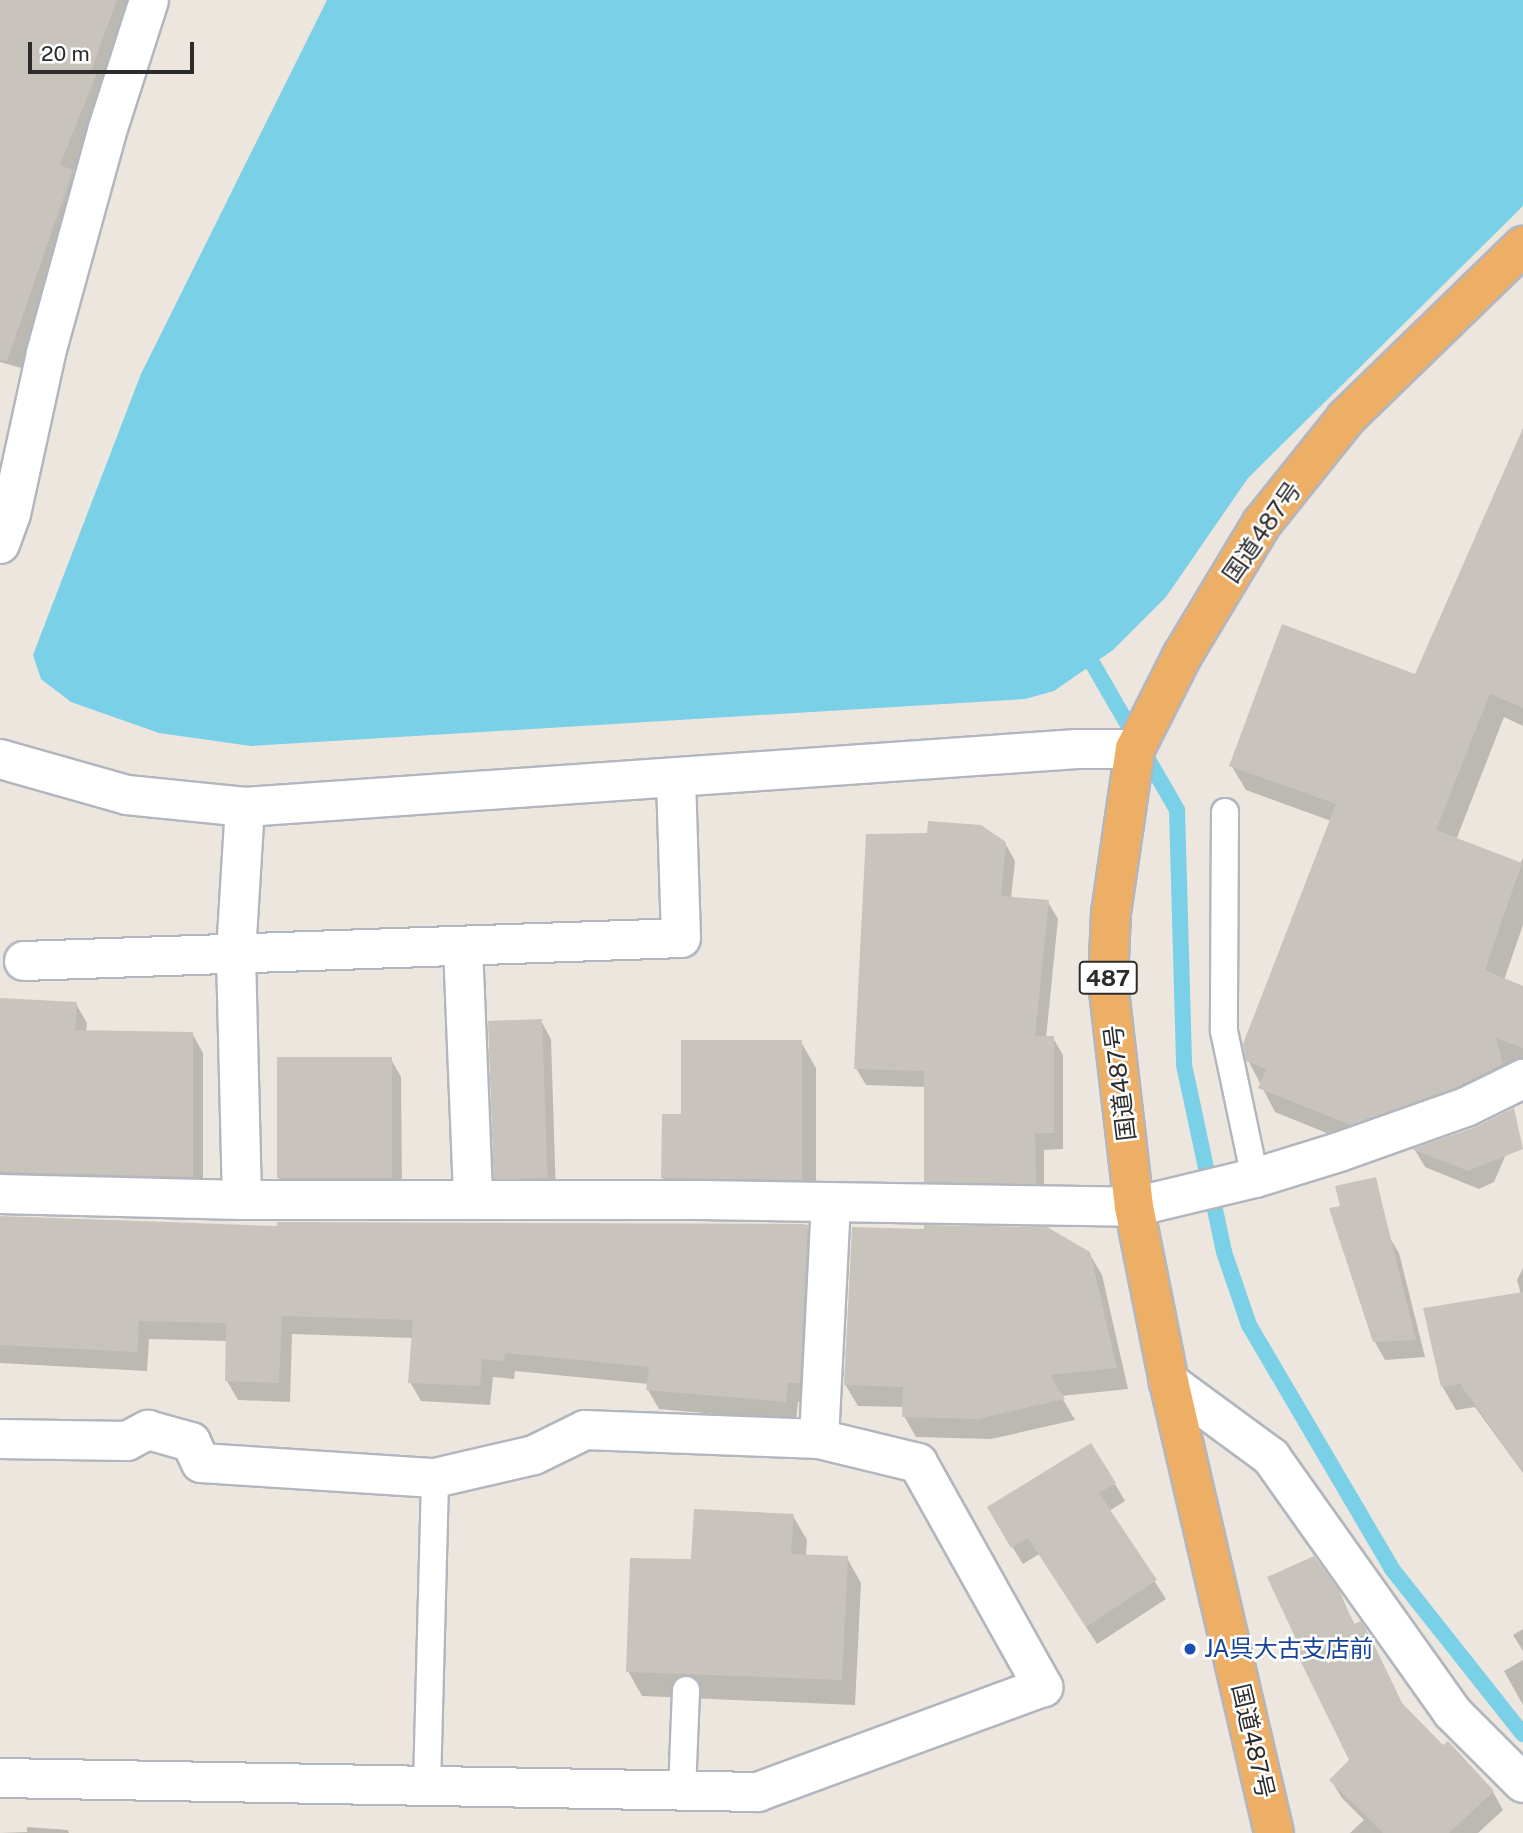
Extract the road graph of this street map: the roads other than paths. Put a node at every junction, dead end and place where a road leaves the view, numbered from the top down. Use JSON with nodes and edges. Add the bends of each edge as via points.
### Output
{"nodes":[{"id":1,"x":149,"y":0,"type":"edge"},
{"id":2,"x":1523,"y":246,"type":"edge"},
{"id":3,"x":0,"y":544,"type":"edge"},
{"id":4,"x":1135,"y":749,"type":"junction"},
{"id":5,"x":0,"y":759,"type":"edge"},
{"id":6,"x":676,"y":778,"type":"junction"},
{"id":7,"x":245,"y":807,"type":"junction"},
{"id":8,"x":1225,"y":812,"type":"dead end"},
{"id":9,"x":463,"y":946,"type":"junction"},
{"id":10,"x":236,"y":953,"type":"junction"},
{"id":11,"x":24,"y":961,"type":"dead end"},
{"id":12,"x":1523,"y":1079,"type":"edge"},
{"id":13,"x":1255,"y":1178,"type":"junction"},
{"id":14,"x":0,"y":1194,"type":"edge"},
{"id":15,"x":473,"y":1198,"type":"junction"},
{"id":16,"x":242,"y":1200,"type":"junction"},
{"id":17,"x":831,"y":1202,"type":"junction"},
{"id":18,"x":1134,"y":1207,"type":"junction"},
{"id":19,"x":1169,"y":1382,"type":"junction"},
{"id":20,"x":0,"y":1439,"type":"edge"},
{"id":21,"x":818,"y":1439,"type":"junction"},
{"id":22,"x":435,"y":1478,"type":"junction"},
{"id":23,"x":686,"y":1690,"type":"dead end"},
{"id":24,"x":0,"y":1778,"type":"edge"},
{"id":25,"x":1523,"y":1783,"type":"edge"},
{"id":26,"x":426,"y":1786,"type":"junction"},
{"id":27,"x":682,"y":1791,"type":"junction"},
{"id":28,"x":1275,"y":1833,"type":"edge"}],
"edges":[{"from":1,"to":3,"type":"street","via":[[108,128],[46,353],[11,514]]},
{"from":2,"to":4,"type":"highway","name":"国道487号","number":"487","via":[[1346,418],[1262,523],[1181,656]]},
{"from":4,"to":6,"type":"street","via":[[1077,749]]},
{"from":4,"to":18,"type":"highway","name":"国道487号","number":"487","via":[[1111,913],[1108,982]]},
{"from":5,"to":7,"type":"street","via":[[127,795]]},
{"from":6,"to":7,"type":"street"},
{"from":6,"to":9,"type":"street","via":[[681,938]]},
{"from":7,"to":10,"type":"street"},
{"from":8,"to":13,"type":"lane","via":[[1224,1031]]},
{"from":9,"to":10,"type":"street"},
{"from":9,"to":15,"type":"street"},
{"from":10,"to":11,"type":"street"},
{"from":10,"to":16,"type":"street"},
{"from":12,"to":13,"type":"street","via":[[1466,1107]]},
{"from":13,"to":18,"type":"street"},
{"from":14,"to":16,"type":"street"},
{"from":15,"to":16,"type":"street"},
{"from":15,"to":17,"type":"street"},
{"from":17,"to":18,"type":"street"},
{"from":17,"to":21,"type":"street"},
{"from":18,"to":19,"type":"highway","name":"国道487号","number":"487"},
{"from":19,"to":25,"type":"street","via":[[1271,1457],[1452,1712]]},
{"from":19,"to":28,"type":"highway","name":"国道487号","number":"487"},
{"from":20,"to":22,"type":"street","via":[[127,1441],[148,1430],[191,1442],[201,1463]]},
{"from":21,"to":22,"type":"street","via":[[585,1430],[534,1455]]},
{"from":21,"to":27,"type":"street","via":[[918,1463],[1042,1687],[758,1792]]},
{"from":22,"to":26,"type":"lane"},
{"from":23,"to":27,"type":"lane"},
{"from":24,"to":26,"type":"street"},
{"from":26,"to":27,"type":"street"}]}
